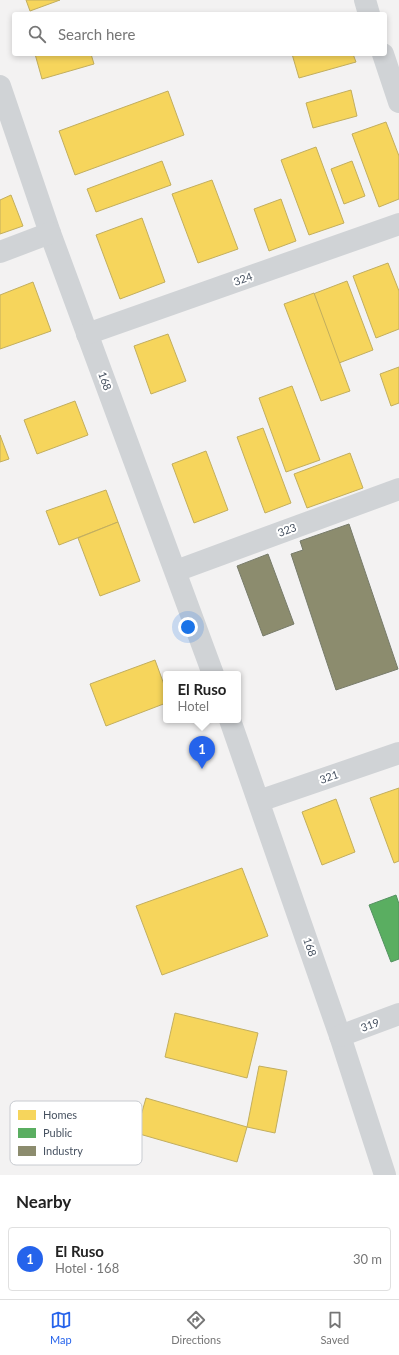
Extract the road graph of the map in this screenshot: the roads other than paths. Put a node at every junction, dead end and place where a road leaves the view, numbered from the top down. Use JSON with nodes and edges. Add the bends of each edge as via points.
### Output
{"nodes":[{"id":1,"x":365,"y":0,"type":"edge"},
{"id":2,"x":368,"y":12,"type":"edge"},
{"id":3,"x":384,"y":56,"type":"edge"},
{"id":4,"x":0,"y":86,"type":"edge"},
{"id":5,"x":399,"y":102,"type":"edge"},
{"id":6,"x":399,"y":224,"type":"edge"},
{"id":7,"x":50,"y":233,"type":"junction"},
{"id":8,"x":0,"y":252,"type":"edge"},
{"id":9,"x":87,"y":334,"type":"junction"},
{"id":10,"x":399,"y":489,"type":"edge"},
{"id":11,"x":176,"y":571,"type":"junction"},
{"id":12,"x":212,"y":671,"type":"edge"},
{"id":13,"x":231,"y":723,"type":"edge"},
{"id":14,"x":399,"y":753,"type":"edge"},
{"id":15,"x":259,"y":801,"type":"junction"},
{"id":16,"x":399,"y":1014,"type":"edge"},
{"id":17,"x":340,"y":1036,"type":"junction"},
{"id":18,"x":386,"y":1175,"type":"edge"}],
"edges":[{"from":1,"to":2,"type":"street"},
{"from":3,"to":5,"type":"street"},
{"from":4,"to":7,"type":"street","name":"168"},
{"from":6,"to":9,"type":"street","name":"324"},
{"from":7,"to":8,"type":"street"},
{"from":7,"to":9,"type":"street","name":"168"},
{"from":9,"to":11,"type":"street","name":"168"},
{"from":10,"to":11,"type":"street","name":"323"},
{"from":11,"to":12,"type":"street","name":"168"},
{"from":13,"to":15,"type":"street","name":"168"},
{"from":14,"to":15,"type":"street","name":"321"},
{"from":15,"to":17,"type":"street","name":"168"},
{"from":16,"to":17,"type":"street","name":"319"},
{"from":17,"to":18,"type":"street","name":"168"}]}
